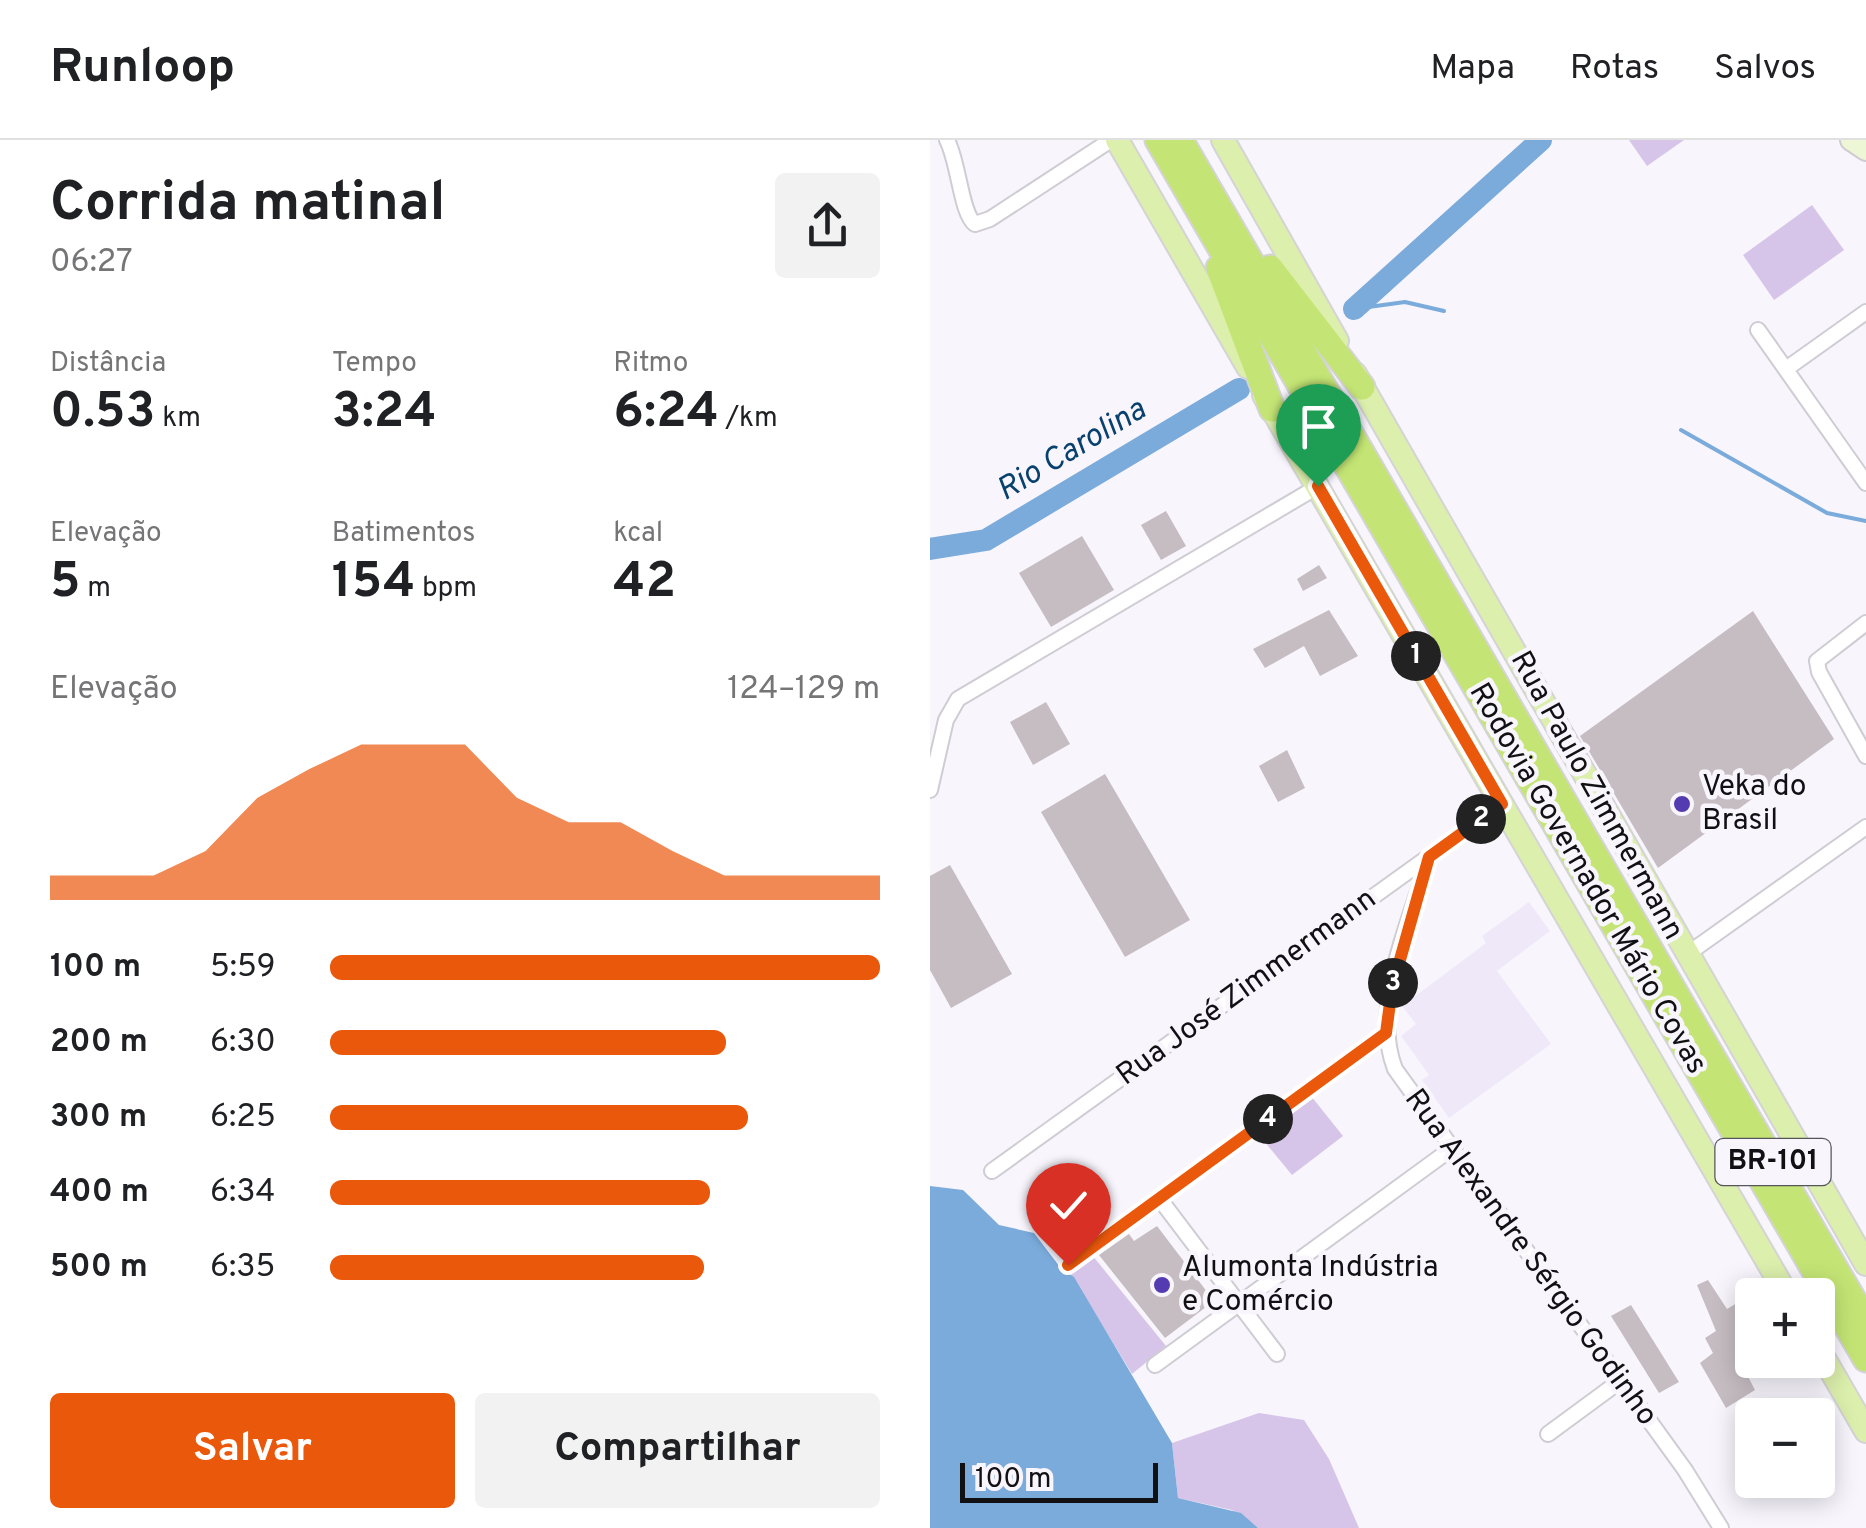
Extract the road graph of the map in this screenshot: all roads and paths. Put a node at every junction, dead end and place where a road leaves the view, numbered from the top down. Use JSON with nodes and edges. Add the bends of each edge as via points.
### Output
{"nodes":[{"id":1,"x":947,"y":140,"type":"edge"},
{"id":2,"x":1114,"y":140,"type":"edge"},
{"id":3,"x":1158,"y":140,"type":"edge"},
{"id":4,"x":1180,"y":140,"type":"edge"},
{"id":5,"x":1222,"y":140,"type":"edge"},
{"id":6,"x":1851,"y":140,"type":"edge"},
{"id":7,"x":1866,"y":150,"type":"edge"},
{"id":8,"x":1202,"y":196,"type":"junction"},
{"id":9,"x":1866,"y":312,"type":"edge"},
{"id":10,"x":1758,"y":330,"type":"dead end"},
{"id":11,"x":1786,"y":369,"type":"junction"},
{"id":12,"x":1362,"y":388,"type":"junction"},
{"id":13,"x":1272,"y":409,"type":"junction"},
{"id":14,"x":1861,"y":464,"type":"edge"},
{"id":15,"x":1866,"y":483,"type":"edge"},
{"id":16,"x":1318,"y":486,"type":"junction"},
{"id":17,"x":1866,"y":623,"type":"edge"},
{"id":18,"x":1866,"y":756,"type":"edge"},
{"id":19,"x":930,"y":790,"type":"edge"},
{"id":20,"x":1502,"y":804,"type":"junction"},
{"id":21,"x":1866,"y":827,"type":"edge"},
{"id":22,"x":1429,"y":857,"type":"junction"},
{"id":23,"x":1686,"y":955,"type":"junction"},
{"id":24,"x":1386,"y":1033,"type":"junction"},
{"id":25,"x":1451,"y":1149,"type":"junction"},
{"id":26,"x":992,"y":1171,"type":"dead end"},
{"id":27,"x":1160,"y":1198,"type":"junction"},
{"id":28,"x":1866,"y":1264,"type":"edge"},
{"id":29,"x":1068,"y":1265,"type":"dead end"},
{"id":30,"x":1776,"y":1278,"type":"edge"},
{"id":31,"x":1239,"y":1304,"type":"junction"},
{"id":32,"x":1866,"y":1322,"type":"edge"},
{"id":33,"x":1277,"y":1354,"type":"dead end"},
{"id":34,"x":1866,"y":1359,"type":"edge"},
{"id":35,"x":1155,"y":1365,"type":"dead end"},
{"id":36,"x":1835,"y":1377,"type":"edge"},
{"id":37,"x":1620,"y":1381,"type":"junction"},
{"id":38,"x":1866,"y":1430,"type":"edge"},
{"id":39,"x":1548,"y":1434,"type":"dead end"},
{"id":40,"x":1722,"y":1528,"type":"edge"}],
"edges":[{"from":1,"to":2,"type":"street","via":[[975,224]]},
{"from":2,"to":13,"type":"main road"},
{"from":3,"to":8,"type":"highway","name":"Rodovia Governador Mário Covas","number":"BR-101"},
{"from":4,"to":8,"type":"highway","name":"Rodovia Governador Mário Covas","number":"BR-101"},
{"from":5,"to":12,"type":"main road","name":"Rua Paulo Zimmermann"},
{"from":6,"to":7,"type":"main road"},
{"from":8,"to":12,"type":"highway"},
{"from":8,"to":13,"type":"highway"},
{"from":8,"to":32,"type":"highway","name":"Rodovia Governador Mário Covas","number":"BR-101"},
{"from":8,"to":34,"type":"highway","name":"Rodovia Governador Mário Covas","number":"BR-101"},
{"from":9,"to":11,"type":"street"},
{"from":10,"to":11,"type":"street"},
{"from":11,"to":14,"type":"street"},
{"from":12,"to":23,"type":"main road","name":"Rua Paulo Zimmermann"},
{"from":13,"to":16,"type":"main road"},
{"from":14,"to":15,"type":"street"},
{"from":16,"to":19,"type":"street","via":[[958,699],[946,720]]},
{"from":16,"to":20,"type":"main road"},
{"from":17,"to":18,"type":"street","via":[[1817,660]]},
{"from":20,"to":22,"type":"street","name":"Rua José Zimmermann"},
{"from":20,"to":30,"type":"main road"},
{"from":21,"to":23,"type":"street"},
{"from":22,"to":24,"type":"street","name":"Rua Alexandre Sérgio Godinho"},
{"from":22,"to":26,"type":"street","name":"Rua José Zimmermann"},
{"from":23,"to":28,"type":"main road","name":"Rua Paulo Zimmermann"},
{"from":24,"to":25,"type":"street","name":"Rua Alexandre Sérgio Godinho","via":[[1401,1081]]},
{"from":24,"to":27,"type":"street"},
{"from":25,"to":31,"type":"street"},
{"from":25,"to":37,"type":"street","name":"Rua Alexandre Sérgio Godinho"},
{"from":27,"to":29,"type":"street"},
{"from":27,"to":31,"type":"street"},
{"from":31,"to":33,"type":"street"},
{"from":31,"to":35,"type":"street"},
{"from":36,"to":38,"type":"main road"},
{"from":37,"to":39,"type":"street"},
{"from":37,"to":40,"type":"street","name":"Rua Alexandre Sérgio Godinho"}]}
